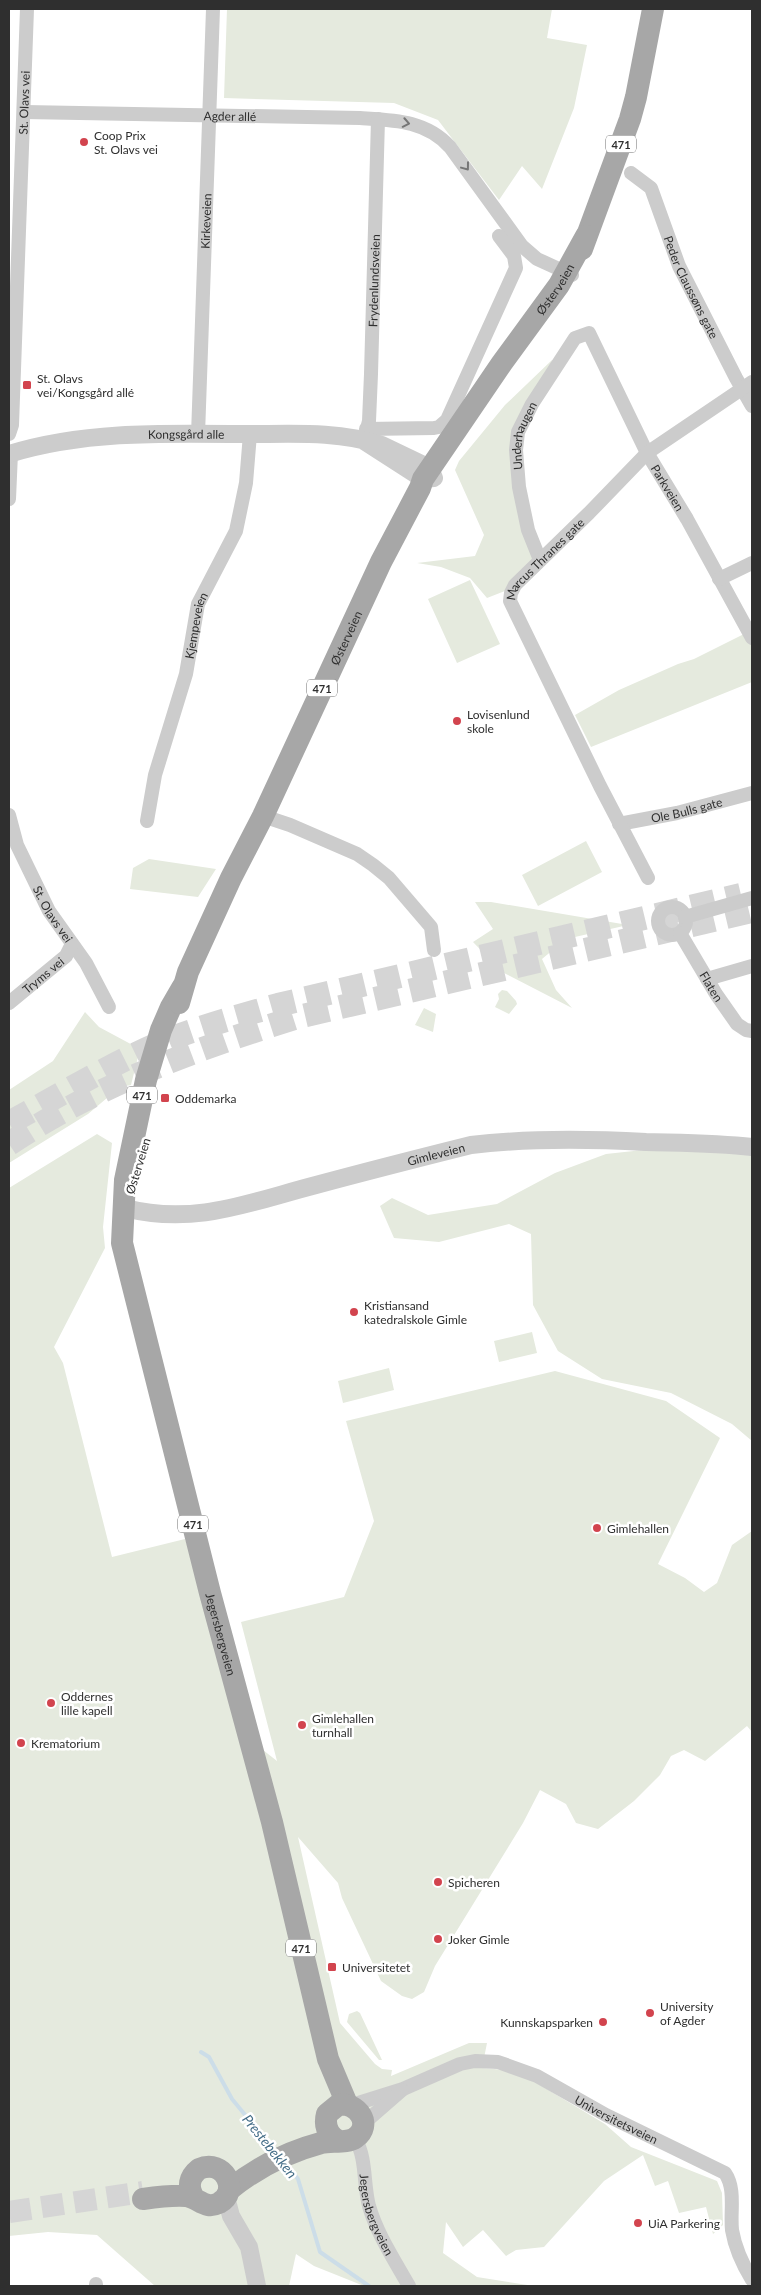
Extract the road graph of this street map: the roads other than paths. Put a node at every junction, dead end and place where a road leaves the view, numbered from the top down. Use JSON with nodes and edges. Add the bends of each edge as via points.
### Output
{"nodes":[{"id":1,"x":26,"y":9,"type":"edge"},
{"id":2,"x":213,"y":9,"type":"edge"},
{"id":3,"x":644,"y":9,"type":"edge"},
{"id":4,"x":653,"y":9,"type":"edge"},
{"id":5,"x":645,"y":49,"type":"junction"},
{"id":6,"x":24,"y":112,"type":"junction"},
{"id":7,"x":211,"y":114,"type":"junction"},
{"id":8,"x":378,"y":119,"type":"junction"},
{"id":9,"x":632,"y":173,"type":"dead end"},
{"id":10,"x":14,"y":195,"type":"edge"},
{"id":11,"x":499,"y":236,"type":"dead end"},
{"id":12,"x":569,"y":274,"type":"junction"},
{"id":13,"x":589,"y":333,"type":"joint"},
{"id":14,"x":747,"y":385,"type":"edge"},
{"id":15,"x":752,"y":406,"type":"edge"},
{"id":16,"x":10,"y":429,"type":"edge"},
{"id":17,"x":250,"y":434,"type":"junction"},
{"id":18,"x":198,"y":435,"type":"junction"},
{"id":19,"x":365,"y":435,"type":"junction"},
{"id":20,"x":13,"y":452,"type":"edge"},
{"id":21,"x":647,"y":453,"type":"junction"},
{"id":22,"x":427,"y":478,"type":"junction"},
{"id":23,"x":9,"y":499,"type":"edge"},
{"id":24,"x":540,"y":560,"type":"junction"},
{"id":25,"x":752,"y":563,"type":"edge"},
{"id":26,"x":719,"y":579,"type":"junction"},
{"id":27,"x":752,"y":638,"type":"edge"},
{"id":28,"x":752,"y":793,"type":"edge"},
{"id":29,"x":9,"y":815,"type":"edge"},
{"id":30,"x":263,"y":816,"type":"junction"},
{"id":31,"x":147,"y":821,"type":"dead end"},
{"id":32,"x":619,"y":824,"type":"junction"},
{"id":33,"x":14,"y":849,"type":"edge"},
{"id":34,"x":648,"y":878,"type":"dead end"},
{"id":35,"x":752,"y":898,"type":"edge"},
{"id":36,"x":685,"y":917,"type":"junction"},
{"id":37,"x":680,"y":933,"type":"junction"},
{"id":38,"x":72,"y":944,"type":"junction"},
{"id":39,"x":434,"y":950,"type":"dead end"},
{"id":40,"x":752,"y":966,"type":"edge"},
{"id":41,"x":707,"y":979,"type":"junction"},
{"id":42,"x":9,"y":1003,"type":"edge"},
{"id":43,"x":109,"y":1007,"type":"dead end"},
{"id":44,"x":752,"y":1031,"type":"edge"},
{"id":45,"x":752,"y":1147,"type":"edge"},
{"id":46,"x":125,"y":1208,"type":"junction"},
{"id":47,"x":328,"y":2059,"type":"junction"},
{"id":48,"x":403,"y":2089,"type":"junction"},
{"id":49,"x":350,"y":2104,"type":"junction"},
{"id":50,"x":334,"y":2130,"type":"junction"},
{"id":51,"x":218,"y":2185,"type":"junction"},
{"id":52,"x":143,"y":2196,"type":"tunnel mouth"},
{"id":53,"x":752,"y":2280,"type":"edge"},
{"id":54,"x":257,"y":2286,"type":"edge"},
{"id":55,"x":409,"y":2286,"type":"edge"}],
"edges":[{"from":1,"to":6,"type":"street","name":"St. Olavs vei"},
{"from":2,"to":7,"type":"street","name":"Kirkeveien"},
{"from":3,"to":5,"type":"main road","name":"Østerveien","number":"471"},
{"from":4,"to":5,"type":"main road","name":"Østerveien","number":"471"},
{"from":5,"to":12,"type":"main road","name":"Østerveien","number":"471","via":[[630,119]]},
{"from":6,"to":7,"type":"street","name":"Agder allé"},
{"from":6,"to":10,"type":"street","name":"St. Olavs vei"},
{"from":7,"to":8,"type":"street","name":"Agder allé"},
{"from":7,"to":18,"type":"street","name":"Kirkeveien"},
{"from":8,"to":12,"type":"street","name":"Agder allé","one_way":true,"via":[[409,123],[441,137],[522,246],[537,259]]},
{"from":8,"to":19,"type":"street","name":"Frydenlundsveien","via":[[372,365],[369,422]]},
{"from":9,"to":14,"type":"street","name":"Peder Claussøns gate","via":[[652,188],[676,259]]},
{"from":10,"to":16,"type":"street","name":"St. Olavs vei"},
{"from":11,"to":19,"type":"street","via":[[514,256],[516,268],[447,420],[440,427]]},
{"from":12,"to":22,"type":"main road","name":"Østerveien","number":"471"},
{"from":13,"to":21,"type":"street","name":"Parkveien"},
{"from":13,"to":24,"type":"street","name":"Underhaugen","via":[[574,338],[518,432],[519,487],[528,530]]},
{"from":14,"to":15,"type":"street","name":"Peder Claussøns gate"},
{"from":14,"to":21,"type":"street","name":"Marcus Thranes gate"},
{"from":16,"to":20,"type":"street","name":"St. Olavs vei","via":[[19,438]]},
{"from":17,"to":18,"type":"street","name":"Kongsgård alle"},
{"from":17,"to":19,"type":"street","name":"Kongsgård alle"},
{"from":17,"to":31,"type":"street","name":"Kjempeveien","via":[[246,483],[236,531],[198,604],[186,674],[155,774]]},
{"from":18,"to":20,"type":"street","name":"Kongsgård alle","via":[[96,437]]},
{"from":19,"to":22,"type":"street","name":"Kongsgård alle"},
{"from":20,"to":23,"type":"street","name":"St. Olavs vei"},
{"from":21,"to":24,"type":"street","name":"Marcus Thranes gate"},
{"from":21,"to":26,"type":"street","name":"Parkveien"},
{"from":22,"to":30,"type":"main road","name":"Østerveien","number":"471","via":[[381,562]]},
{"from":24,"to":32,"type":"street","name":"Marcus Thranes gate","via":[[515,585],[510,601]]},
{"from":25,"to":26,"type":"street"},
{"from":26,"to":27,"type":"street","name":"Parkveien"},
{"from":28,"to":32,"type":"street","name":"Ole Bulls gate"},
{"from":29,"to":33,"type":"street","name":"St. Olavs vei"},
{"from":30,"to":39,"type":"street","via":[[357,854],[374,865],[431,927]]},
{"from":30,"to":46,"type":"main road","name":"Østerveien","number":"471","via":[[161,1030],[146,1080],[127,1167]]},
{"from":32,"to":34,"type":"street","name":"Marcus Thranes gate"},
{"from":33,"to":38,"type":"street","name":"St. Olavs vei"},
{"from":35,"to":36,"type":"street"},
{"from":36,"to":37,"type":"street","via":[[685,926]]},
{"from":36,"to":37,"type":"street","via":[[680,910],[670,907],[662,911],[658,919],[664,932]]},
{"from":37,"to":41,"type":"street","name":"Flaten"},
{"from":38,"to":42,"type":"street","name":"Tryms vei","via":[[66,956]]},
{"from":38,"to":43,"type":"street","name":"St. Olavs vei"},
{"from":40,"to":41,"type":"street"},
{"from":41,"to":44,"type":"street","name":"Flaten","via":[[737,1024]]},
{"from":45,"to":46,"type":"street","name":"Gimleveien","via":[[605,1140],[493,1142],[428,1156],[235,1209],[177,1214]]},
{"from":46,"to":47,"type":"main road","name":"Jegersbergveien","number":"471","via":[[122,1243],[125,1260],[272,1822]]},
{"from":47,"to":49,"type":"main road","name":"Jegersbergveien","number":"471"},
{"from":47,"to":50,"type":"main road","name":"Jegersbergveien","number":"471"},
{"from":48,"to":49,"type":"street"},
{"from":48,"to":50,"type":"street"},
{"from":48,"to":53,"type":"street","name":"Universitetsveien","via":[[460,2064],[483,2060],[507,2064],[537,2076],[638,2131],[720,2170],[729,2179],[735,2243]]},
{"from":49,"to":50,"type":"main road","number":"471","via":[[361,2113]]},
{"from":50,"to":51,"type":"main road","via":[[282,2158]]},
{"from":50,"to":55,"type":"street","name":"Jegersbergveien","via":[[363,2154],[372,2214]]},
{"from":51,"to":52,"type":"main road","via":[[169,2196]]},
{"from":51,"to":54,"type":"street","via":[[238,2240],[252,2261]]}]}
